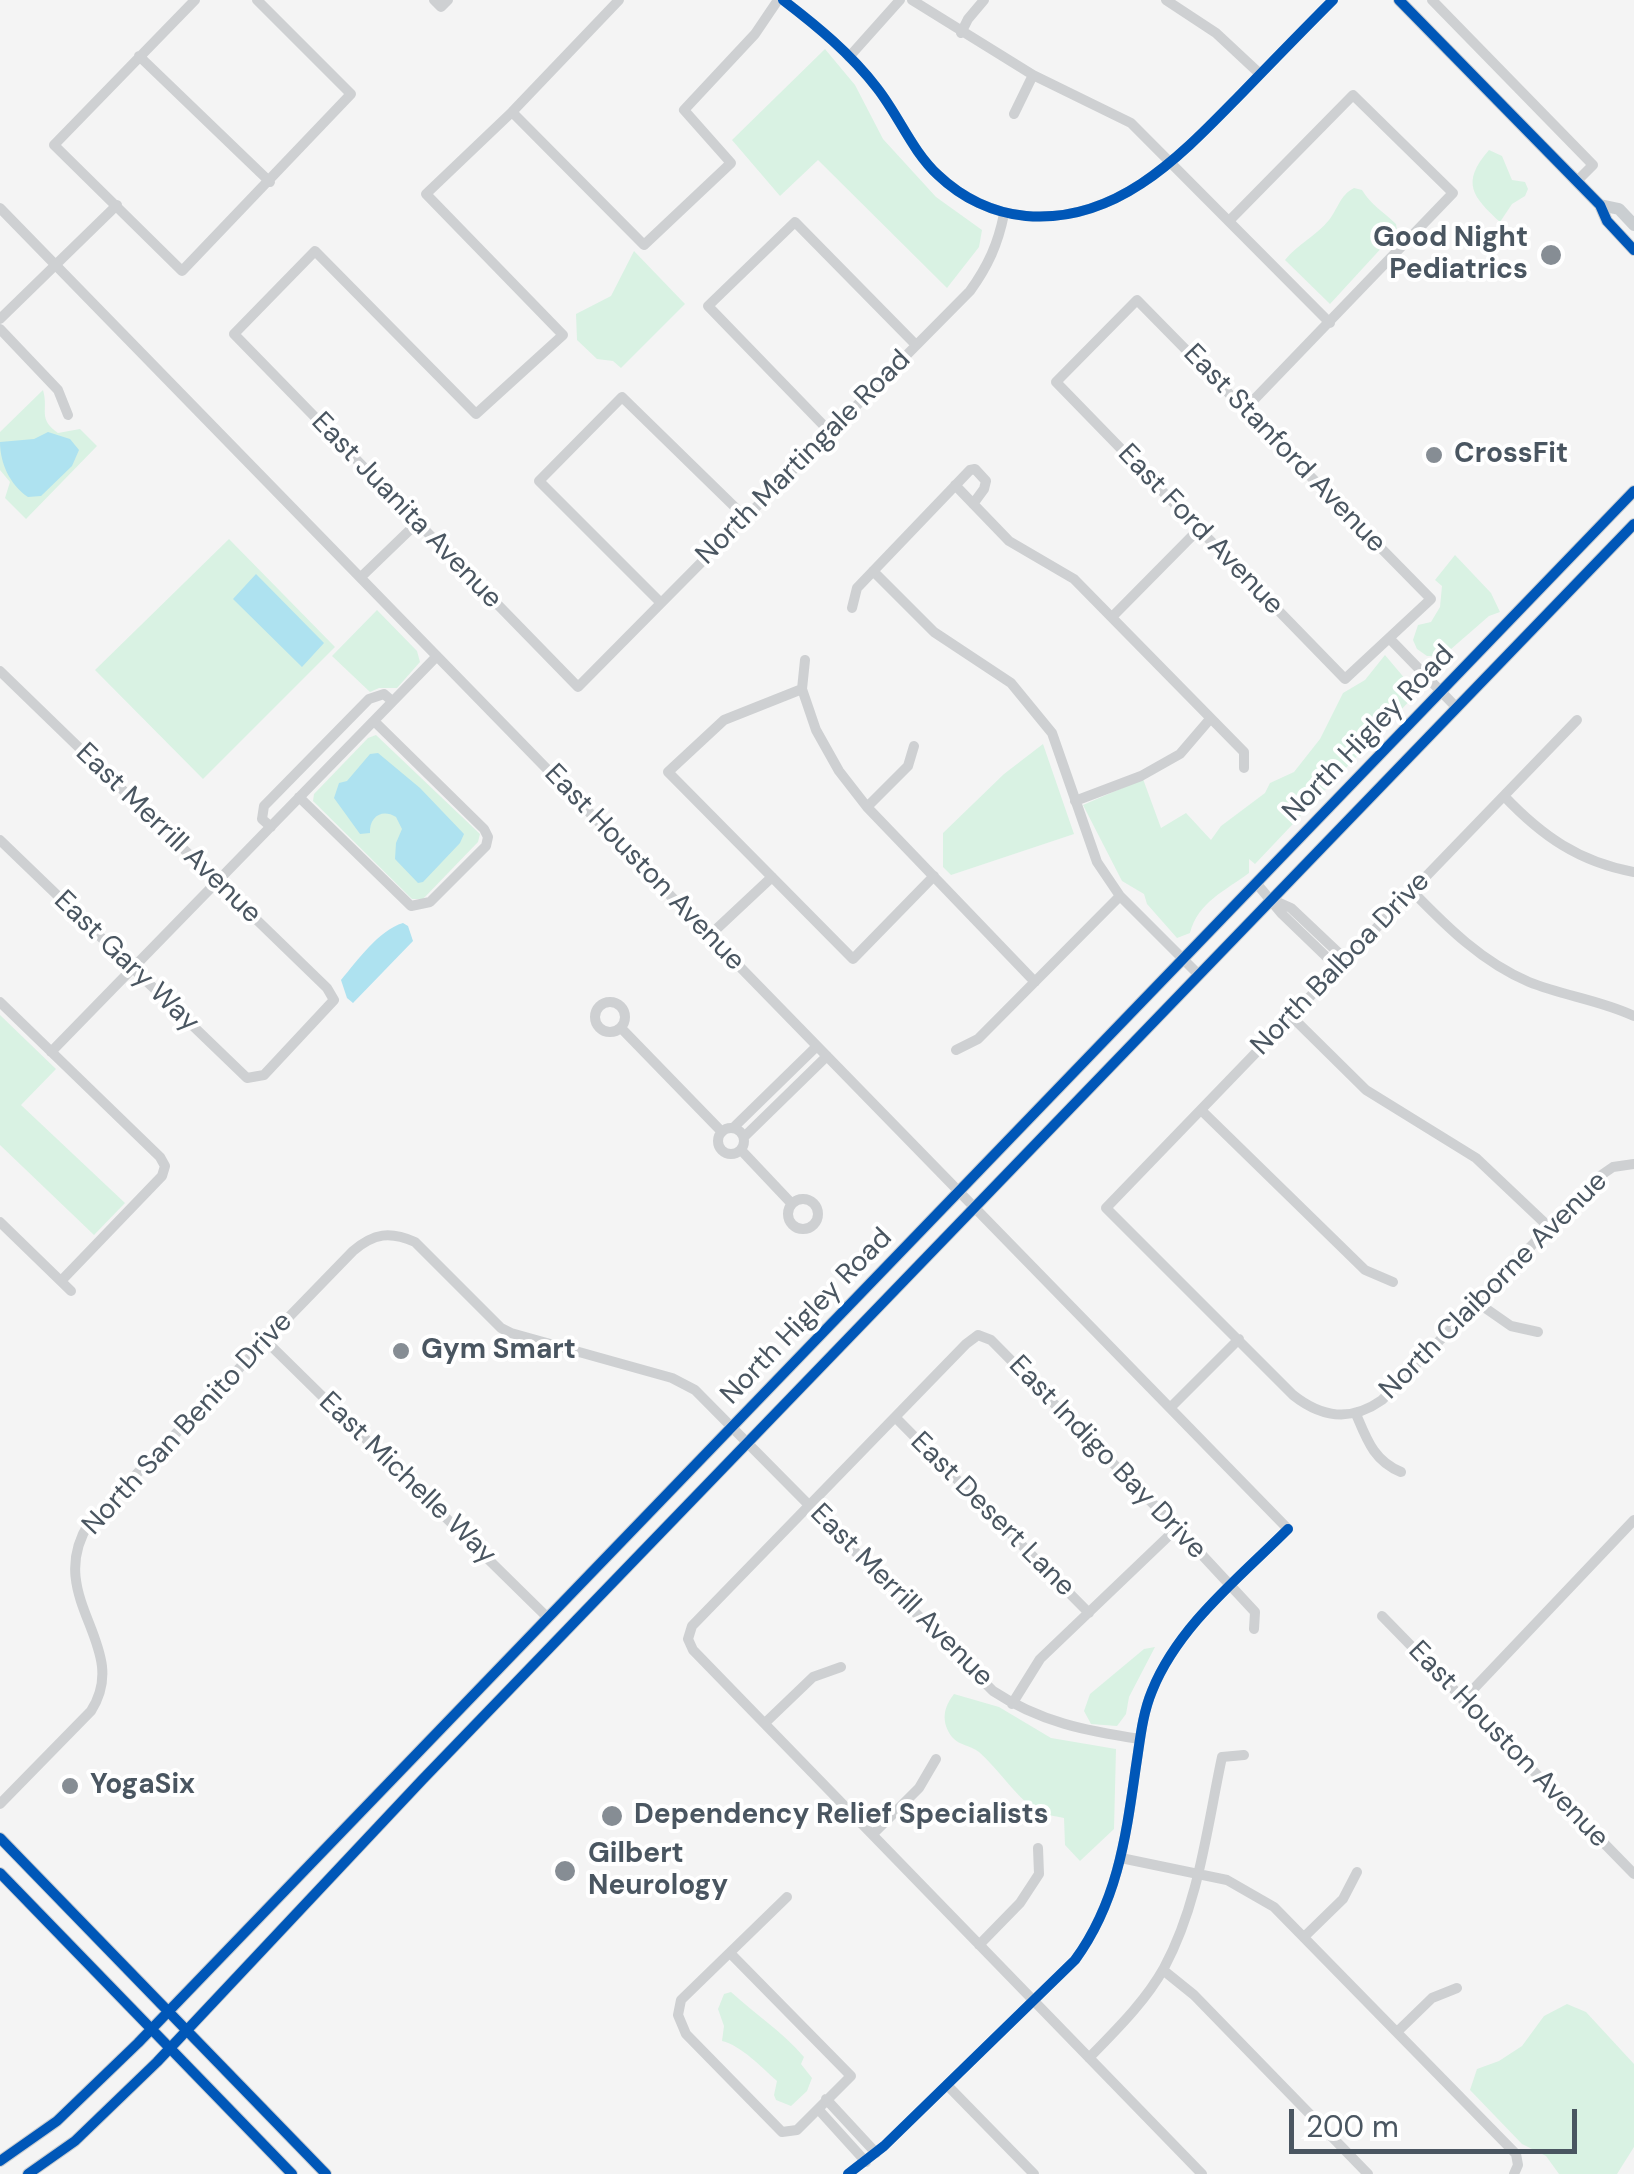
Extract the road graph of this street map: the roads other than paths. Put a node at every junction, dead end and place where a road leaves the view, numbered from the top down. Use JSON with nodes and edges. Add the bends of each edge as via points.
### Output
{"nodes":[{"id":1,"x":195,"y":0,"type":"edge"},
{"id":2,"x":257,"y":0,"type":"edge"},
{"id":3,"x":620,"y":0,"type":"edge"},
{"id":4,"x":780,"y":0,"type":"edge"},
{"id":5,"x":900,"y":0,"type":"edge"},
{"id":6,"x":912,"y":0,"type":"edge"},
{"id":7,"x":984,"y":0,"type":"edge"},
{"id":8,"x":1166,"y":0,"type":"edge"},
{"id":9,"x":1332,"y":0,"type":"edge"},
{"id":10,"x":1399,"y":0,"type":"edge"},
{"id":11,"x":1432,"y":0,"type":"edge"},
{"id":12,"x":961,"y":33,"type":"junction"},
{"id":13,"x":139,"y":56,"type":"junction"},
{"id":14,"x":849,"y":57,"type":"junction"},
{"id":15,"x":1260,"y":74,"type":"junction"},
{"id":16,"x":1033,"y":75,"type":"junction"},
{"id":17,"x":512,"y":112,"type":"junction"},
{"id":18,"x":1014,"y":114,"type":"dead end"},
{"id":19,"x":1170,"y":163,"type":"junction"},
{"id":20,"x":1577,"y":181,"type":"junction"},
{"id":21,"x":270,"y":182,"type":"junction"},
{"id":22,"x":1600,"y":205,"type":"junction"},
{"id":23,"x":117,"y":206,"type":"junction"},
{"id":24,"x":0,"y":208,"type":"edge"},
{"id":25,"x":1004,"y":214,"type":"junction"},
{"id":26,"x":1229,"y":221,"type":"junction"},
{"id":27,"x":1634,"y":224,"type":"edge"},
{"id":28,"x":1634,"y":250,"type":"edge"},
{"id":29,"x":56,"y":266,"type":"junction"},
{"id":30,"x":0,"y":319,"type":"edge"},
{"id":31,"x":1330,"y":323,"type":"junction"},
{"id":32,"x":0,"y":329,"type":"edge"},
{"id":33,"x":916,"y":345,"type":"junction"},
{"id":34,"x":1056,"y":382,"type":"joint"},
{"id":35,"x":1245,"y":409,"type":"junction"},
{"id":36,"x":68,"y":415,"type":"dead end"},
{"id":37,"x":829,"y":431,"type":"junction"},
{"id":38,"x":955,"y":485,"type":"junction"},
{"id":39,"x":1634,"y":491,"type":"edge"},
{"id":40,"x":973,"y":504,"type":"junction"},
{"id":41,"x":745,"y":517,"type":"junction"},
{"id":42,"x":417,"y":523,"type":"junction"},
{"id":43,"x":1634,"y":524,"type":"edge"},
{"id":44,"x":1198,"y":528,"type":"junction"},
{"id":45,"x":872,"y":571,"type":"junction"},
{"id":46,"x":1553,"y":576,"type":"junction"},
{"id":47,"x":361,"y":577,"type":"junction"},
{"id":48,"x":1569,"y":590,"type":"junction"},
{"id":49,"x":661,"y":603,"type":"junction"},
{"id":50,"x":852,"y":608,"type":"dead end"},
{"id":51,"x":1112,"y":616,"type":"junction"},
{"id":52,"x":1389,"y":638,"type":"junction"},
{"id":53,"x":438,"y":656,"type":"junction"},
{"id":54,"x":805,"y":660,"type":"dead end"},
{"id":55,"x":0,"y":671,"type":"edge"},
{"id":56,"x":578,"y":687,"type":"joint"},
{"id":57,"x":802,"y":689,"type":"junction"},
{"id":58,"x":1441,"y":692,"type":"junction"},
{"id":59,"x":392,"y":701,"type":"junction"},
{"id":60,"x":1456,"y":708,"type":"junction"},
{"id":61,"x":1210,"y":719,"type":"junction"},
{"id":62,"x":1577,"y":720,"type":"dead end"},
{"id":63,"x":374,"y":721,"type":"junction"},
{"id":64,"x":914,"y":746,"type":"dead end"},
{"id":65,"x":1244,"y":768,"type":"dead end"},
{"id":66,"x":1504,"y":796,"type":"junction"},
{"id":67,"x":299,"y":797,"type":"junction"},
{"id":68,"x":1075,"y":802,"type":"junction"},
{"id":69,"x":868,"y":807,"type":"junction"},
{"id":70,"x":271,"y":826,"type":"junction"},
{"id":71,"x":0,"y":840,"type":"edge"},
{"id":72,"x":1634,"y":872,"type":"edge"},
{"id":73,"x":934,"y":876,"type":"junction"},
{"id":74,"x":772,"y":877,"type":"junction"},
{"id":75,"x":218,"y":881,"type":"junction"},
{"id":76,"x":1256,"y":884,"type":"junction"},
{"id":77,"x":1412,"y":891,"type":"junction"},
{"id":78,"x":1120,"y":896,"type":"junction"},
{"id":79,"x":1272,"y":899,"type":"junction"},
{"id":80,"x":710,"y":936,"type":"junction"},
{"id":81,"x":1183,"y":960,"type":"junction"},
{"id":82,"x":1342,"y":964,"type":"junction"},
{"id":83,"x":132,"y":969,"type":"junction"},
{"id":84,"x":1199,"y":975,"type":"junction"},
{"id":85,"x":1035,"y":982,"type":"junction"},
{"id":86,"x":0,"y":1002,"type":"edge"},
{"id":87,"x":1291,"y":1016,"type":"junction"},
{"id":88,"x":1634,"y":1016,"type":"edge"},
{"id":89,"x":621,"y":1028,"type":"dead end"},
{"id":90,"x":817,"y":1046,"type":"junction"},
{"id":91,"x":956,"y":1050,"type":"dead end"},
{"id":92,"x":51,"y":1052,"type":"junction"},
{"id":93,"x":826,"y":1056,"type":"junction"},
{"id":94,"x":254,"y":1078,"type":"joint"},
{"id":95,"x":1200,"y":1110,"type":"junction"},
{"id":96,"x":728,"y":1130,"type":"junction"},
{"id":97,"x":744,"y":1137,"type":"junction"},
{"id":98,"x":740,"y":1150,"type":"junction"},
{"id":99,"x":1634,"y":1164,"type":"edge"},
{"id":100,"x":959,"y":1192,"type":"junction"},
{"id":101,"x":792,"y":1204,"type":"dead end"},
{"id":102,"x":974,"y":1208,"type":"junction"},
{"id":103,"x":0,"y":1222,"type":"edge"},
{"id":104,"x":1550,"y":1228,"type":"junction"},
{"id":105,"x":61,"y":1282,"type":"junction"},
{"id":106,"x":1393,"y":1282,"type":"dead end"},
{"id":107,"x":70,"y":1291,"type":"dead end"},
{"id":108,"x":1478,"y":1304,"type":"junction"},
{"id":109,"x":1538,"y":1332,"type":"dead end"},
{"id":110,"x":1240,"y":1339,"type":"junction"},
{"id":111,"x":266,"y":1340,"type":"junction"},
{"id":112,"x":1171,"y":1407,"type":"junction"},
{"id":113,"x":1356,"y":1414,"type":"junction"},
{"id":114,"x":896,"y":1418,"type":"junction"},
{"id":115,"x":741,"y":1433,"type":"junction"},
{"id":116,"x":1401,"y":1472,"type":"dead end"},
{"id":117,"x":810,"y":1504,"type":"junction"},
{"id":118,"x":1634,"y":1520,"type":"edge"},
{"id":119,"x":1177,"y":1528,"type":"junction"},
{"id":120,"x":1231,"y":1586,"type":"junction"},
{"id":121,"x":1090,"y":1613,"type":"junction"},
{"id":122,"x":1382,"y":1616,"type":"dead end"},
{"id":123,"x":548,"y":1618,"type":"junction"},
{"id":124,"x":1254,"y":1628,"type":"dead end"},
{"id":125,"x":564,"y":1633,"type":"junction"},
{"id":126,"x":841,"y":1667,"type":"dead end"},
{"id":127,"x":1463,"y":1700,"type":"junction"},
{"id":128,"x":1012,"y":1704,"type":"junction"},
{"id":129,"x":765,"y":1723,"type":"junction"},
{"id":130,"x":1140,"y":1739,"type":"junction"},
{"id":131,"x":1244,"y":1755,"type":"dead end"},
{"id":132,"x":936,"y":1758,"type":"dead end"},
{"id":133,"x":0,"y":1804,"type":"edge"},
{"id":134,"x":352,"y":1821,"type":"junction"},
{"id":135,"x":873,"y":1834,"type":"junction"},
{"id":136,"x":369,"y":1837,"type":"junction"},
{"id":137,"x":0,"y":1838,"type":"edge"},
{"id":138,"x":1038,"y":1848,"type":"dead end"},
{"id":139,"x":1121,"y":1858,"type":"junction"},
{"id":140,"x":1198,"y":1872,"type":"junction"},
{"id":141,"x":1357,"y":1872,"type":"dead end"},
{"id":142,"x":0,"y":1873,"type":"edge"},
{"id":143,"x":1634,"y":1874,"type":"edge"},
{"id":144,"x":788,"y":1897,"type":"dead end"},
{"id":145,"x":1304,"y":1938,"type":"junction"},
{"id":146,"x":979,"y":1945,"type":"junction"},
{"id":147,"x":730,"y":1952,"type":"junction"},
{"id":148,"x":1163,"y":1970,"type":"junction"},
{"id":149,"x":1458,"y":1988,"type":"dead end"},
{"id":150,"x":1033,"y":2002,"type":"junction"},
{"id":151,"x":168,"y":2011,"type":"junction"},
{"id":152,"x":150,"y":2030,"type":"junction"},
{"id":153,"x":187,"y":2030,"type":"junction"},
{"id":154,"x":1397,"y":2032,"type":"junction"},
{"id":155,"x":169,"y":2049,"type":"junction"},
{"id":156,"x":1089,"y":2058,"type":"junction"},
{"id":157,"x":948,"y":2085,"type":"junction"},
{"id":158,"x":826,"y":2099,"type":"junction"},
{"id":159,"x":818,"y":2109,"type":"junction"},
{"id":160,"x":876,"y":2153,"type":"junction"},
{"id":161,"x":0,"y":2161,"type":"edge"},
{"id":162,"x":866,"y":2162,"type":"junction"},
{"id":163,"x":1516,"y":2170,"type":"edge"},
{"id":164,"x":28,"y":2174,"type":"edge"},
{"id":165,"x":292,"y":2174,"type":"edge"},
{"id":166,"x":326,"y":2174,"type":"edge"},
{"id":167,"x":848,"y":2174,"type":"edge"},
{"id":168,"x":1034,"y":2174,"type":"edge"},
{"id":169,"x":1202,"y":2174,"type":"edge"},
{"id":170,"x":1368,"y":2174,"type":"edge"}],
"edges":[{"from":1,"to":13,"type":"street"},
{"from":2,"to":21,"type":"street","via":[[351,94]]},
{"from":3,"to":17,"type":"street"},
{"from":4,"to":14,"type":"street"},
{"from":4,"to":17,"type":"street","via":[[684,110],[730,163],[644,245]]},
{"from":5,"to":14,"type":"street"},
{"from":6,"to":12,"type":"street"},
{"from":7,"to":12,"type":"street"},
{"from":8,"to":15,"type":"street","via":[[1216,32]]},
{"from":9,"to":15,"type":"street"},
{"from":10,"to":20,"type":"main road"},
{"from":11,"to":20,"type":"street","via":[[1593,164]]},
{"from":12,"to":16,"type":"street"},
{"from":13,"to":21,"type":"street"},
{"from":13,"to":23,"type":"street","via":[[54,145]]},
{"from":14,"to":25,"type":"street","via":[[931,168],[967,197]]},
{"from":15,"to":19,"type":"street"},
{"from":16,"to":18,"type":"street"},
{"from":16,"to":19,"type":"street","via":[[1131,124]]},
{"from":17,"to":42,"type":"street","name":"East Juanita Avenue","via":[[426,194],[563,335],[476,414],[315,252],[234,334]]},
{"from":19,"to":25,"type":"street","via":[[1087,211]]},
{"from":19,"to":26,"type":"street"},
{"from":20,"to":22,"type":"main road"},
{"from":21,"to":23,"type":"street","via":[[182,271]]},
{"from":22,"to":27,"type":"main road","via":[[1619,209]]},
{"from":22,"to":28,"type":"main road"},
{"from":23,"to":29,"type":"street"},
{"from":24,"to":29,"type":"street","name":"East Houston Avenue"},
{"from":25,"to":33,"type":"street","name":"North Martingale Road","via":[[988,266]]},
{"from":26,"to":31,"type":"street"},
{"from":26,"to":31,"type":"street","via":[[1353,95],[1453,193]]},
{"from":29,"to":30,"type":"street"},
{"from":29,"to":47,"type":"street","name":"East Houston Avenue"},
{"from":31,"to":35,"type":"street"},
{"from":32,"to":36,"type":"street","via":[[58,390]]},
{"from":33,"to":37,"type":"street","name":"North Martingale Road"},
{"from":33,"to":37,"type":"street","via":[[795,222],[708,306]]},
{"from":34,"to":35,"type":"street","name":"East Stanford Avenue","via":[[1138,300]]},
{"from":34,"to":44,"type":"street","name":"East Ford Avenue"},
{"from":35,"to":52,"type":"street","name":"East Stanford Avenue","via":[[1431,599]]},
{"from":37,"to":41,"type":"street","name":"North Martingale Road"},
{"from":38,"to":40,"type":"street"},
{"from":38,"to":40,"type":"street","via":[[970,470],[982,474],[984,489]]},
{"from":38,"to":45,"type":"street"},
{"from":39,"to":46,"type":"main road","name":"North Higley Road"},
{"from":40,"to":51,"type":"street","via":[[1008,542],[1074,579]]},
{"from":41,"to":49,"type":"street","name":"North Martingale Road"},
{"from":41,"to":49,"type":"street","via":[[622,397],[538,481]]},
{"from":42,"to":47,"type":"street"},
{"from":42,"to":56,"type":"street","name":"East Juanita Avenue"},
{"from":43,"to":48,"type":"main road","name":"North Higley Road"},
{"from":44,"to":51,"type":"street"},
{"from":44,"to":52,"type":"street","name":"East Ford Avenue","via":[[1345,679]]},
{"from":45,"to":50,"type":"street","via":[[857,588]]},
{"from":45,"to":68,"type":"street","via":[[934,632],[1011,682],[1052,733]]},
{"from":46,"to":48,"type":"main road"},
{"from":46,"to":58,"type":"main road","name":"North Higley Road"},
{"from":47,"to":53,"type":"street","name":"East Houston Avenue"},
{"from":48,"to":60,"type":"main road","name":"North Higley Road"},
{"from":49,"to":56,"type":"street","name":"North Martingale Road"},
{"from":51,"to":61,"type":"street"},
{"from":52,"to":58,"type":"street"},
{"from":53,"to":59,"type":"street"},
{"from":53,"to":80,"type":"street","name":"East Houston Avenue"},
{"from":54,"to":57,"type":"street"},
{"from":55,"to":75,"type":"street","name":"East Merrill Avenue"},
{"from":57,"to":69,"type":"street","via":[[839,771]]},
{"from":57,"to":74,"type":"street","via":[[724,720],[668,772]]},
{"from":58,"to":60,"type":"street"},
{"from":58,"to":76,"type":"main road","name":"North Higley Road"},
{"from":59,"to":63,"type":"street"},
{"from":59,"to":70,"type":"street","via":[[384,694],[369,699],[277,792],[261,813]]},
{"from":60,"to":79,"type":"main road","name":"North Higley Road"},
{"from":61,"to":65,"type":"street","via":[[1244,752]]},
{"from":61,"to":68,"type":"street","via":[[1180,754]]},
{"from":62,"to":66,"type":"street","name":"North Balboa Drive"},
{"from":63,"to":67,"type":"street"},
{"from":63,"to":67,"type":"street","via":[[484,829],[486,846],[430,902],[412,906]]},
{"from":64,"to":69,"type":"street","via":[[908,766]]},
{"from":66,"to":72,"type":"street","via":[[1556,844]]},
{"from":66,"to":77,"type":"street","name":"North Balboa Drive"},
{"from":67,"to":70,"type":"street"},
{"from":68,"to":78,"type":"street","via":[[1097,862]]},
{"from":69,"to":73,"type":"street"},
{"from":70,"to":75,"type":"street"},
{"from":71,"to":83,"type":"street","name":"East Gary Way"},
{"from":73,"to":74,"type":"street","via":[[853,958]]},
{"from":73,"to":85,"type":"street"},
{"from":74,"to":80,"type":"street"},
{"from":75,"to":83,"type":"street"},
{"from":75,"to":94,"type":"street","name":"East Merrill Avenue","via":[[334,1000]]},
{"from":76,"to":79,"type":"street"},
{"from":76,"to":81,"type":"main road","name":"North Higley Road"},
{"from":77,"to":82,"type":"street","name":"North Balboa Drive"},
{"from":77,"to":88,"type":"street","via":[[1466,945],[1496,964]]},
{"from":78,"to":81,"type":"street"},
{"from":78,"to":85,"type":"street"},
{"from":79,"to":82,"type":"street","via":[[1291,908]]},
{"from":79,"to":84,"type":"main road","name":"North Higley Road"},
{"from":80,"to":90,"type":"street","name":"East Houston Avenue"},
{"from":81,"to":84,"type":"street"},
{"from":81,"to":100,"type":"main road","name":"North Higley Road"},
{"from":82,"to":87,"type":"street","name":"North Balboa Drive"},
{"from":83,"to":92,"type":"street"},
{"from":83,"to":94,"type":"street","name":"East Gary Way"},
{"from":84,"to":102,"type":"main road","name":"North Higley Road"},
{"from":85,"to":91,"type":"street","via":[[978,1039]]},
{"from":86,"to":92,"type":"street"},
{"from":87,"to":95,"type":"street","name":"North Balboa Drive"},
{"from":87,"to":104,"type":"street","via":[[1366,1090],[1476,1158]]},
{"from":89,"to":96,"type":"street"},
{"from":90,"to":93,"type":"street","name":"East Houston Avenue"},
{"from":90,"to":96,"type":"street"},
{"from":92,"to":105,"type":"street","via":[[165,1166]]},
{"from":93,"to":97,"type":"street"},
{"from":93,"to":100,"type":"street","name":"East Houston Avenue"},
{"from":95,"to":106,"type":"street","via":[[1364,1270]]},
{"from":95,"to":110,"type":"street","name":"North Balboa Drive","via":[[1106,1208]]},
{"from":96,"to":97,"type":"street"},
{"from":96,"to":98,"type":"street","via":[[718,1139],[722,1150]]},
{"from":97,"to":98,"type":"street"},
{"from":98,"to":101,"type":"street"},
{"from":99,"to":104,"type":"street","name":"North Claiborne Avenue","via":[[1597,1178]]},
{"from":100,"to":102,"type":"street","name":"East Houston Avenue"},
{"from":100,"to":115,"type":"main road","name":"North Higley Road"},
{"from":102,"to":112,"type":"street","name":"East Houston Avenue"},
{"from":102,"to":115,"type":"main road","name":"North Higley Road"},
{"from":103,"to":105,"type":"street"},
{"from":104,"to":108,"type":"street","name":"North Claiborne Avenue"},
{"from":105,"to":107,"type":"street"},
{"from":108,"to":109,"type":"street","via":[[1511,1326]]},
{"from":108,"to":113,"type":"street","name":"North Claiborne Avenue","via":[[1382,1400]]},
{"from":110,"to":112,"type":"street"},
{"from":110,"to":113,"type":"street","via":[[1308,1406]]},
{"from":111,"to":115,"type":"street","name":"North San Benito Drive","via":[[368,1238],[397,1234],[415,1242],[501,1328],[682,1382]]},
{"from":111,"to":123,"type":"street","name":"East Michelle Way"},
{"from":111,"to":133,"type":"street","name":"North San Benito Drive","via":[[79,1539],[74,1578],[102,1662],[99,1696]]},
{"from":112,"to":120,"type":"street","name":"East Houston Avenue","via":[[1288,1529]]},
{"from":113,"to":116,"type":"street","via":[[1375,1454]]},
{"from":114,"to":117,"type":"street"},
{"from":114,"to":119,"type":"street","name":"East Indigo Bay Drive","via":[[978,1335],[991,1340]]},
{"from":114,"to":121,"type":"street","name":"East Desert Lane"},
{"from":115,"to":117,"type":"street","name":"East Merrill Avenue"},
{"from":115,"to":123,"type":"main road","name":"North Higley Road"},
{"from":115,"to":125,"type":"main road","name":"North Higley Road"},
{"from":117,"to":128,"type":"street","name":"East Merrill Avenue","via":[[962,1663]]},
{"from":117,"to":129,"type":"street","via":[[692,1626],[688,1638]]},
{"from":118,"to":127,"type":"street"},
{"from":119,"to":120,"type":"street","name":"East Indigo Bay Drive"},
{"from":119,"to":121,"type":"street"},
{"from":120,"to":124,"type":"street","name":"East Indigo Bay Drive","via":[[1254,1612]]},
{"from":120,"to":130,"type":"street","via":[[1163,1666]]},
{"from":121,"to":128,"type":"street","via":[[1040,1659]]},
{"from":122,"to":127,"type":"street","name":"East Houston Avenue"},
{"from":123,"to":125,"type":"main road"},
{"from":123,"to":134,"type":"main road","name":"North Higley Road"},
{"from":125,"to":136,"type":"main road","name":"North Higley Road"},
{"from":126,"to":129,"type":"street","via":[[813,1677]]},
{"from":127,"to":143,"type":"street","name":"East Houston Avenue"},
{"from":128,"to":130,"type":"street","name":"East Merrill Avenue","via":[[1061,1725]]},
{"from":129,"to":135,"type":"street"},
{"from":130,"to":139,"type":"street"},
{"from":131,"to":140,"type":"street","via":[[1222,1757]]},
{"from":132,"to":135,"type":"street","via":[[919,1788]]},
{"from":134,"to":136,"type":"main road"},
{"from":134,"to":151,"type":"main road","name":"North Higley Road"},
{"from":135,"to":146,"type":"street"},
{"from":136,"to":153,"type":"main road","name":"North Higley Road"},
{"from":137,"to":151,"type":"main road"},
{"from":138,"to":146,"type":"street","via":[[1040,1874]]},
{"from":139,"to":140,"type":"street"},
{"from":139,"to":150,"type":"street","via":[[1087,1942]]},
{"from":140,"to":145,"type":"street","via":[[1260,1896]]},
{"from":140,"to":148,"type":"street","via":[[1187,1918]]},
{"from":141,"to":145,"type":"street","via":[[1343,1899]]},
{"from":142,"to":152,"type":"main road"},
{"from":144,"to":147,"type":"street"},
{"from":145,"to":154,"type":"street"},
{"from":146,"to":150,"type":"street"},
{"from":147,"to":158,"type":"street","via":[[851,2076]]},
{"from":147,"to":159,"type":"street","via":[[681,2000],[678,2015],[686,2034],[782,2132],[797,2130]]},
{"from":148,"to":156,"type":"street"},
{"from":148,"to":170,"type":"street"},
{"from":149,"to":154,"type":"street","via":[[1432,1998]]},
{"from":150,"to":156,"type":"street"},
{"from":150,"to":157,"type":"street"},
{"from":151,"to":152,"type":"main road","name":"North Higley Road"},
{"from":151,"to":153,"type":"main road"},
{"from":152,"to":155,"type":"main road"},
{"from":152,"to":161,"type":"main road","name":"North Higley Road","via":[[58,2122]]},
{"from":153,"to":155,"type":"main road","name":"North Higley Road"},
{"from":153,"to":166,"type":"main road"},
{"from":154,"to":163,"type":"street","via":[[1516,2154]]},
{"from":155,"to":164,"type":"main road","name":"North Higley Road","via":[[95,2124]]},
{"from":155,"to":165,"type":"main road"},
{"from":156,"to":169,"type":"street"},
{"from":157,"to":160,"type":"street"},
{"from":157,"to":168,"type":"street"},
{"from":158,"to":159,"type":"street"},
{"from":158,"to":160,"type":"street"},
{"from":159,"to":162,"type":"street"},
{"from":160,"to":162,"type":"street"},
{"from":162,"to":167,"type":"street"}]}
